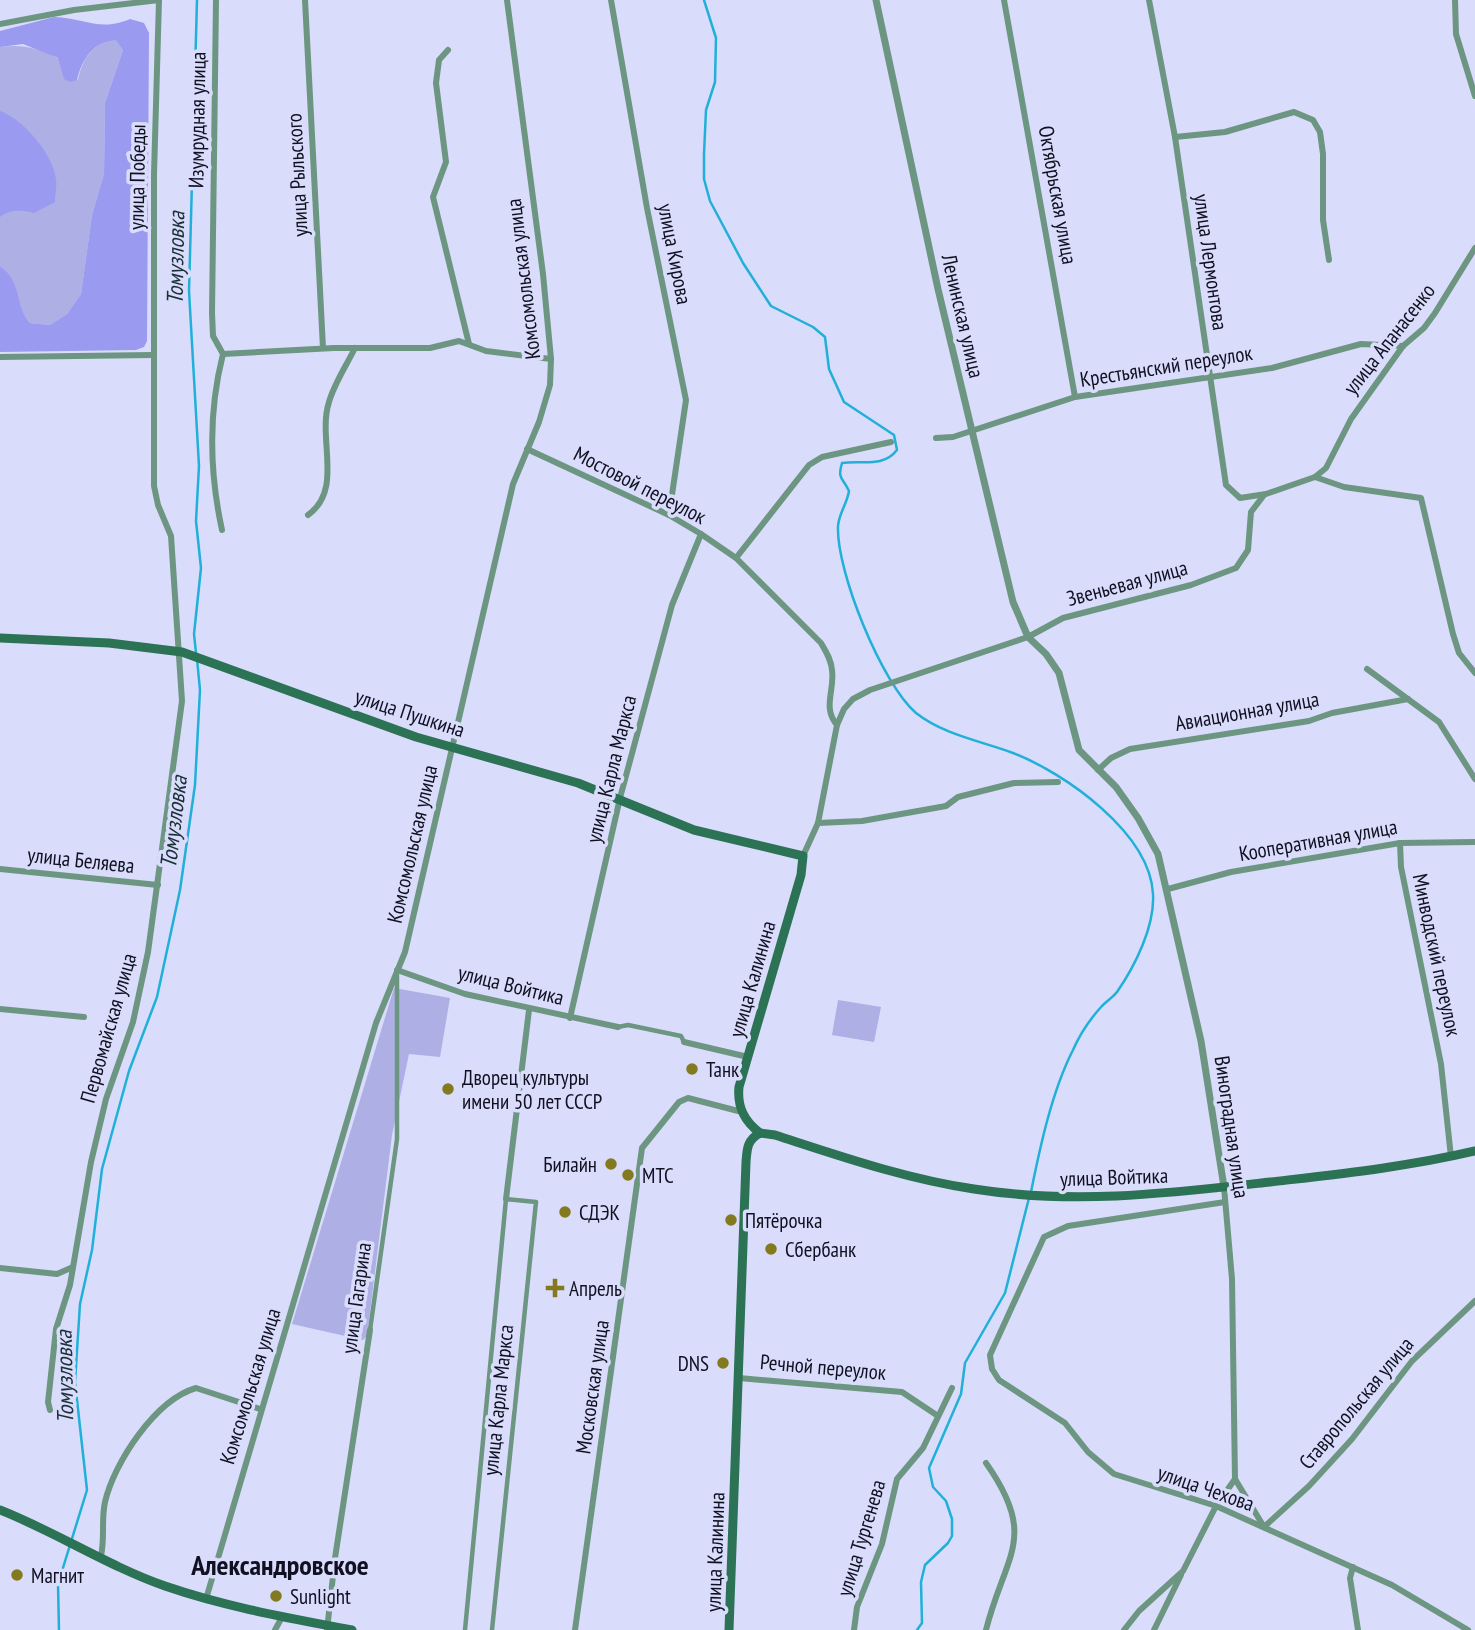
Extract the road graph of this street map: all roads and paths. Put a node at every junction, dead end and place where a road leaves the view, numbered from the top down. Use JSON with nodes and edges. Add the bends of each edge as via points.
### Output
{"nodes":[{"id":1,"x":159,"y":0,"type":"edge"},
{"id":2,"x":216,"y":0,"type":"edge"},
{"id":3,"x":305,"y":0,"type":"edge"},
{"id":4,"x":507,"y":0,"type":"edge"},
{"id":5,"x":611,"y":0,"type":"edge"},
{"id":6,"x":876,"y":0,"type":"edge"},
{"id":7,"x":1004,"y":0,"type":"edge"},
{"id":8,"x":1149,"y":0,"type":"edge"},
{"id":9,"x":1455,"y":0,"type":"edge"},
{"id":10,"x":0,"y":24,"type":"edge"},
{"id":11,"x":447,"y":50,"type":"dead end"},
{"id":12,"x":1475,"y":96,"type":"edge"},
{"id":13,"x":1175,"y":136,"type":"junction"},
{"id":14,"x":1475,"y":248,"type":"edge"},
{"id":15,"x":1329,"y":260,"type":"dead end"},
{"id":16,"x":469,"y":344,"type":"junction"},
{"id":17,"x":1403,"y":346,"type":"junction"},
{"id":18,"x":323,"y":348,"type":"junction"},
{"id":19,"x":355,"y":348,"type":"junction"},
{"id":20,"x":223,"y":354,"type":"junction"},
{"id":21,"x":153,"y":355,"type":"junction"},
{"id":22,"x":0,"y":356,"type":"edge"},
{"id":23,"x":551,"y":359,"type":"junction"},
{"id":24,"x":1210,"y":377,"type":"junction"},
{"id":25,"x":1075,"y":397,"type":"junction"},
{"id":26,"x":973,"y":430,"type":"junction"},
{"id":27,"x":936,"y":438,"type":"dead end"},
{"id":28,"x":891,"y":442,"type":"dead end"},
{"id":29,"x":527,"y":449,"type":"junction"},
{"id":30,"x":1315,"y":477,"type":"junction"},
{"id":31,"x":1266,"y":494,"type":"junction"},
{"id":32,"x":308,"y":514,"type":"dead end"},
{"id":33,"x":669,"y":515,"type":"junction"},
{"id":34,"x":222,"y":530,"type":"dead end"},
{"id":35,"x":701,"y":534,"type":"junction"},
{"id":36,"x":736,"y":558,"type":"junction"},
{"id":37,"x":1028,"y":637,"type":"junction"},
{"id":38,"x":0,"y":638,"type":"edge"},
{"id":39,"x":180,"y":652,"type":"junction"},
{"id":40,"x":1367,"y":668,"type":"dead end"},
{"id":41,"x":1475,"y":673,"type":"edge"},
{"id":42,"x":879,"y":687,"type":"joint"},
{"id":43,"x":1408,"y":699,"type":"junction"},
{"id":44,"x":837,"y":725,"type":"junction"},
{"id":45,"x":452,"y":747,"type":"junction"},
{"id":46,"x":1098,"y":770,"type":"junction"},
{"id":47,"x":1475,"y":779,"type":"edge"},
{"id":48,"x":1058,"y":782,"type":"dead end"},
{"id":49,"x":620,"y":797,"type":"junction"},
{"id":50,"x":818,"y":823,"type":"junction"},
{"id":51,"x":1475,"y":842,"type":"edge"},
{"id":52,"x":1400,"y":843,"type":"junction"},
{"id":53,"x":803,"y":856,"type":"junction"},
{"id":54,"x":0,"y":869,"type":"edge"},
{"id":55,"x":158,"y":885,"type":"junction"},
{"id":56,"x":1168,"y":889,"type":"junction"},
{"id":57,"x":397,"y":970,"type":"junction"},
{"id":58,"x":0,"y":1009,"type":"edge"},
{"id":59,"x":529,"y":1010,"type":"junction"},
{"id":60,"x":84,"y":1017,"type":"dead end"},
{"id":61,"x":570,"y":1018,"type":"junction"},
{"id":62,"x":618,"y":1027,"type":"joint"},
{"id":63,"x":684,"y":1042,"type":"joint"},
{"id":64,"x":748,"y":1057,"type":"junction"},
{"id":65,"x":742,"y":1112,"type":"junction"},
{"id":66,"x":760,"y":1133,"type":"junction"},
{"id":67,"x":1475,"y":1152,"type":"edge"},
{"id":68,"x":1451,"y":1157,"type":"junction"},
{"id":69,"x":1224,"y":1187,"type":"junction"},
{"id":70,"x":506,"y":1199,"type":"junction"},
{"id":71,"x":1226,"y":1202,"type":"junction"},
{"id":72,"x":73,"y":1267,"type":"junction"},
{"id":73,"x":0,"y":1268,"type":"edge"},
{"id":74,"x":1475,"y":1301,"type":"edge"},
{"id":75,"x":370,"y":1330,"type":"joint"},
{"id":76,"x":739,"y":1378,"type":"junction"},
{"id":77,"x":952,"y":1388,"type":"dead end"},
{"id":78,"x":260,"y":1409,"type":"junction"},
{"id":79,"x":50,"y":1410,"type":"dead end"},
{"id":80,"x":938,"y":1416,"type":"junction"},
{"id":81,"x":986,"y":1463,"type":"dead end"},
{"id":82,"x":1236,"y":1479,"type":"junction"},
{"id":83,"x":1216,"y":1506,"type":"junction"},
{"id":84,"x":0,"y":1510,"type":"edge"},
{"id":85,"x":1264,"y":1527,"type":"junction"},
{"id":86,"x":101,"y":1556,"type":"junction"},
{"id":87,"x":1353,"y":1567,"type":"junction"},
{"id":88,"x":1183,"y":1572,"type":"junction"},
{"id":89,"x":206,"y":1599,"type":"junction"},
{"id":90,"x":282,"y":1617,"type":"junction"},
{"id":91,"x":327,"y":1628,"type":"edge"},
{"id":92,"x":275,"y":1630,"type":"edge"},
{"id":93,"x":352,"y":1630,"type":"edge"},
{"id":94,"x":465,"y":1630,"type":"edge"},
{"id":95,"x":492,"y":1630,"type":"edge"},
{"id":96,"x":575,"y":1630,"type":"edge"},
{"id":97,"x":729,"y":1630,"type":"edge"},
{"id":98,"x":854,"y":1630,"type":"edge"},
{"id":99,"x":986,"y":1630,"type":"edge"},
{"id":100,"x":1124,"y":1630,"type":"edge"},
{"id":101,"x":1154,"y":1630,"type":"edge"},
{"id":102,"x":1358,"y":1630,"type":"edge"},
{"id":103,"x":1468,"y":1630,"type":"edge"}],
"edges":[{"from":1,"to":10,"type":"street","name":"улица Победы"},
{"from":1,"to":21,"type":"street","name":"улица Победы"},
{"from":2,"to":20,"type":"street","name":"Изумрудная улица","via":[[212,313],[213,336]]},
{"from":3,"to":18,"type":"street","name":"улица Рыльского"},
{"from":4,"to":23,"type":"street","name":"Комсомольская улица"},
{"from":5,"to":33,"type":"street","name":"улица Кирова","via":[[686,400]]},
{"from":6,"to":26,"type":"street","name":"Ленинская улица"},
{"from":7,"to":25,"type":"street","name":"Октябрьская улица"},
{"from":8,"to":13,"type":"street","name":"улица Лермонтова"},
{"from":9,"to":12,"type":"street","via":[[1456,34]]},
{"from":11,"to":16,"type":"street","via":[[439,60],[436,83],[446,162],[433,197]]},
{"from":13,"to":15,"type":"street","via":[[1225,132],[1294,112],[1312,120],[1320,132],[1323,154],[1322,220]]},
{"from":13,"to":24,"type":"street","name":"улица Лермонтова"},
{"from":14,"to":17,"type":"street","name":"улица Апанасенко","via":[[1436,313]]},
{"from":16,"to":19,"type":"street"},
{"from":16,"to":23,"type":"street","via":[[486,352]]},
{"from":17,"to":24,"type":"street","name":"Крестьянский переулок","via":[[1362,344],[1272,368]]},
{"from":17,"to":30,"type":"street","name":"улица Апанасенко","via":[[1351,419],[1330,462]]},
{"from":18,"to":19,"type":"street"},
{"from":18,"to":20,"type":"street"},
{"from":19,"to":32,"type":"street","via":[[328,403],[327,480],[323,499]]},
{"from":20,"to":34,"type":"street","via":[[211,433]]},
{"from":21,"to":22,"type":"street"},
{"from":21,"to":39,"type":"street","name":"улица Победы","via":[[154,486],[171,536]]},
{"from":23,"to":29,"type":"street","name":"Комсомольская улица","via":[[550,385]]},
{"from":24,"to":25,"type":"street","name":"Крестьянский переулок"},
{"from":24,"to":31,"type":"street","name":"улица Лермонтова","via":[[1226,485],[1240,498]]},
{"from":25,"to":26,"type":"street","name":"Крестьянский переулок"},
{"from":26,"to":27,"type":"street","name":"Крестьянский переулок"},
{"from":26,"to":37,"type":"street","name":"Ленинская улица","via":[[1013,603]]},
{"from":28,"to":36,"type":"street","via":[[822,457],[809,465]]},
{"from":29,"to":33,"type":"street","name":"Мостовой переулок"},
{"from":29,"to":45,"type":"street","name":"Комсомольская улица","via":[[513,484]]},
{"from":30,"to":31,"type":"street"},
{"from":30,"to":41,"type":"street","via":[[1421,498],[1452,634],[1459,653]]},
{"from":31,"to":37,"type":"street","name":"Звеньевая улица","via":[[1251,512],[1248,550],[1236,568],[1191,585],[1063,618]]},
{"from":33,"to":35,"type":"street","name":"Мостовой переулок"},
{"from":35,"to":36,"type":"street","name":"Мостовой переулок"},
{"from":35,"to":49,"type":"street","name":"улица Карла Маркса","via":[[672,605]]},
{"from":36,"to":44,"type":"street","name":"Мостовой переулок","via":[[825,650],[832,671],[828,710]]},
{"from":37,"to":42,"type":"street","name":"Звеньевая улица"},
{"from":37,"to":46,"type":"street","name":"Виноградная улица","via":[[1059,673],[1074,739]]},
{"from":38,"to":39,"type":"main road","name":"улица Пушкина"},
{"from":39,"to":45,"type":"main road","name":"улица Пушкина"},
{"from":39,"to":55,"type":"street","name":"Первомайская улица","via":[[182,701]]},
{"from":40,"to":43,"type":"street"},
{"from":42,"to":44,"type":"street","name":"улица Калинина","via":[[853,699]]},
{"from":43,"to":46,"type":"street","name":"Авиационная улица","via":[[1309,721],[1130,749]]},
{"from":43,"to":47,"type":"street","via":[[1439,722]]},
{"from":44,"to":50,"type":"street","name":"улица Калинина"},
{"from":45,"to":49,"type":"main road","name":"улица Пушкина"},
{"from":45,"to":57,"type":"street","name":"Комсомольская улица","via":[[409,937]]},
{"from":46,"to":56,"type":"street","name":"Виноградная улица","via":[[1138,818],[1158,854]]},
{"from":48,"to":50,"type":"street","via":[[1014,783],[958,797],[946,806],[862,821]]},
{"from":49,"to":53,"type":"main road","name":"улица Пушкина","via":[[694,830]]},
{"from":49,"to":61,"type":"street","name":"улица Карла Маркса"},
{"from":50,"to":53,"type":"street","name":"улица Калинина"},
{"from":51,"to":52,"type":"street","name":"Кооперативная улица"},
{"from":52,"to":56,"type":"street","name":"Кооперативная улица"},
{"from":52,"to":68,"type":"street","name":"Минводский переулок","via":[[1441,1064]]},
{"from":53,"to":64,"type":"main road","name":"улица Калинина"},
{"from":54,"to":55,"type":"street","name":"улица Беляева"},
{"from":55,"to":72,"type":"street","name":"Первомайская улица","via":[[132,1022],[91,1162]]},
{"from":56,"to":69,"type":"street","name":"Виноградная улица","via":[[1201,1041]]},
{"from":57,"to":59,"type":"street","name":"улица Войтика"},
{"from":57,"to":75,"type":"street","name":"улица Гагарина","via":[[397,1139]]},
{"from":57,"to":78,"type":"street","name":"Комсомольская улица","via":[[376,1023]]},
{"from":58,"to":60,"type":"street"},
{"from":59,"to":61,"type":"street","name":"улица Войтика"},
{"from":59,"to":70,"type":"street","name":"улица Карла Маркса"},
{"from":61,"to":62,"type":"street","name":"улица Войтика"},
{"from":62,"to":63,"type":"street","via":[[681,1036]]},
{"from":63,"to":64,"type":"street"},
{"from":64,"to":65,"type":"main road","name":"улица Калинина","via":[[739,1087]]},
{"from":65,"to":66,"type":"main road"},
{"from":65,"to":96,"type":"street","name":"Московская улица","via":[[688,1098],[679,1102],[642,1148]]},
{"from":66,"to":69,"type":"main road","name":"улица Войтика","via":[[905,1175],[1014,1194],[1126,1198]]},
{"from":66,"to":76,"type":"main road","name":"улица Калинина","via":[[748,1145],[746,1162]]},
{"from":67,"to":68,"type":"main road","name":"улица Войтика"},
{"from":68,"to":69,"type":"main road","name":"улица Войтика"},
{"from":69,"to":71,"type":"street","name":"Виноградная улица"},
{"from":70,"to":94,"type":"street","name":"улица Карла Маркса"},
{"from":70,"to":95,"type":"street","name":"улица Карла Маркса","via":[[536,1202]]},
{"from":71,"to":82,"type":"street","name":"Виноградная улица"},
{"from":71,"to":83,"type":"street","name":"улица Чехова","via":[[1068,1226],[1044,1237],[990,1355],[999,1380],[1065,1423],[1114,1474]]},
{"from":72,"to":73,"type":"street","via":[[57,1274]]},
{"from":72,"to":79,"type":"street","name":"Первомайская улица","via":[[56,1329]]},
{"from":74,"to":85,"type":"street","name":"Ставропольская улица","via":[[1412,1361],[1352,1439]]},
{"from":75,"to":91,"type":"street","name":"улица Гагарина"},
{"from":76,"to":80,"type":"street","name":"Речной переулок","via":[[902,1392]]},
{"from":76,"to":97,"type":"main road","name":"улица Калинина"},
{"from":77,"to":80,"type":"street","name":"улица Тургенева"},
{"from":78,"to":86,"type":"street","via":[[196,1388],[156,1416],[132,1444],[110,1485]]},
{"from":78,"to":89,"type":"street","name":"Комсомольская улица"},
{"from":80,"to":98,"type":"street","name":"улица Тургенева","via":[[923,1448],[897,1479]]},
{"from":81,"to":99,"type":"street","via":[[1007,1492],[1015,1526],[1008,1566]]},
{"from":82,"to":83,"type":"street"},
{"from":82,"to":85,"type":"street"},
{"from":83,"to":85,"type":"street","name":"улица Чехова"},
{"from":83,"to":88,"type":"street"},
{"from":84,"to":86,"type":"main road"},
{"from":85,"to":87,"type":"street","name":"улица Чехова"},
{"from":86,"to":89,"type":"main road"},
{"from":87,"to":102,"type":"street","via":[[1350,1578]]},
{"from":87,"to":103,"type":"street","name":"улица Чехова"},
{"from":88,"to":100,"type":"street"},
{"from":88,"to":101,"type":"street"},
{"from":89,"to":90,"type":"main road"},
{"from":90,"to":91,"type":"main road"},
{"from":90,"to":92,"type":"street"},
{"from":91,"to":93,"type":"main road"}]}
